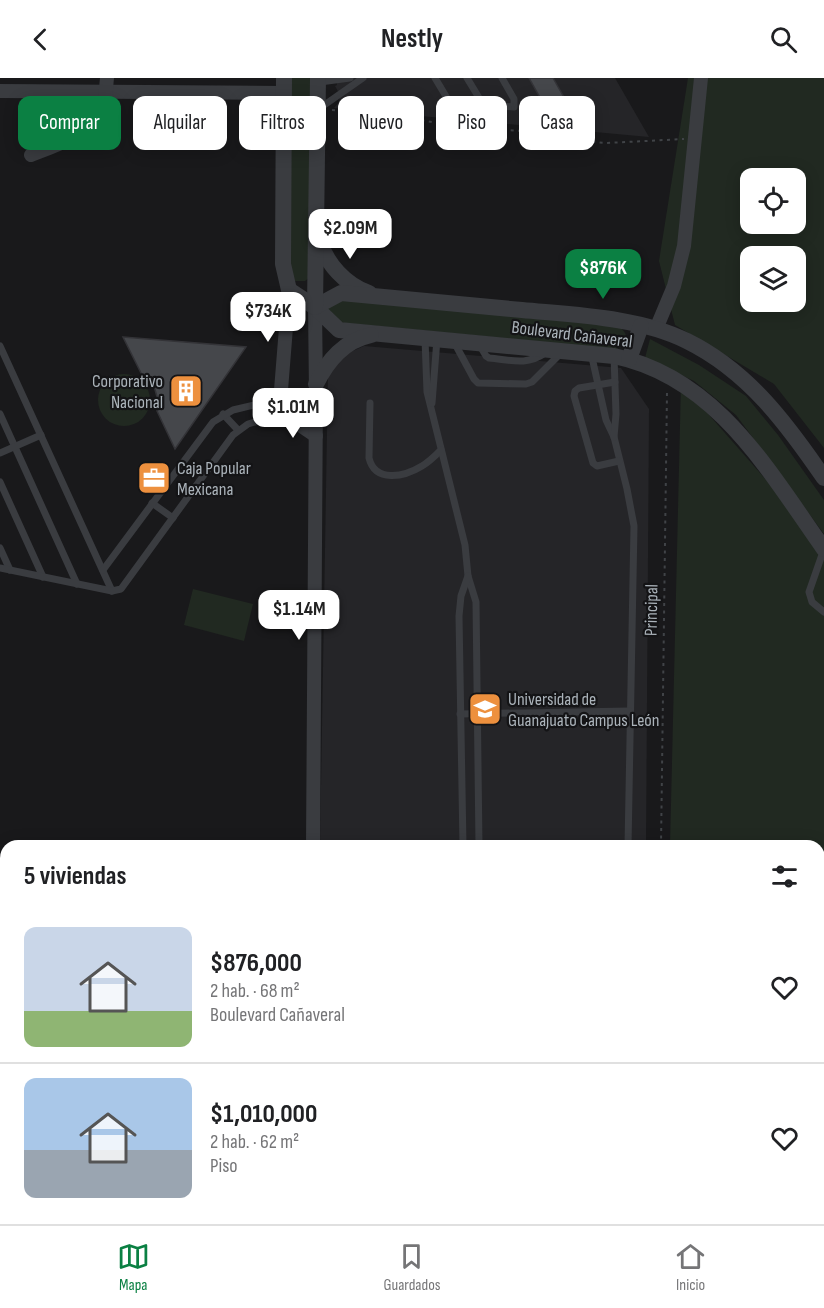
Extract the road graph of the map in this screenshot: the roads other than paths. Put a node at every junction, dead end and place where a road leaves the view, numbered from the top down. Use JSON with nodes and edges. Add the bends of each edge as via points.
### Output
{"nodes":[{"id":1,"x":350,"y":78,"type":"edge"},
{"id":2,"x":363,"y":78,"type":"edge"},
{"id":3,"x":435,"y":78,"type":"edge"},
{"id":4,"x":467,"y":78,"type":"edge"},
{"id":5,"x":502,"y":78,"type":"edge"},
{"id":6,"x":700,"y":78,"type":"edge"},
{"id":7,"x":318,"y":80,"type":"edge"},
{"id":8,"x":23,"y":85,"type":"edge"},
{"id":9,"x":106,"y":85,"type":"edge"},
{"id":10,"x":284,"y":86,"type":"edge"},
{"id":11,"x":0,"y":91,"type":"edge"},
{"id":12,"x":322,"y":96,"type":"edge"},
{"id":13,"x":446,"y":96,"type":"edge"},
{"id":14,"x":478,"y":96,"type":"edge"},
{"id":15,"x":507,"y":106,"type":"edge"},
{"id":16,"x":326,"y":109,"type":"edge"},
{"id":17,"x":322,"y":150,"type":"edge"},
{"id":18,"x":31,"y":155,"type":"dead end"},
{"id":19,"x":316,"y":228,"type":"junction"},
{"id":20,"x":289,"y":290,"type":"junction"},
{"id":21,"x":379,"y":297,"type":"junction"},
{"id":22,"x":315,"y":307,"type":"junction"},
{"id":23,"x":649,"y":327,"type":"junction"},
{"id":24,"x":381,"y":333,"type":"junction"},
{"id":25,"x":438,"y":338,"type":"junction"},
{"id":26,"x":0,"y":346,"type":"edge"},
{"id":27,"x":557,"y":350,"type":"junction"},
{"id":28,"x":591,"y":353,"type":"junction"},
{"id":29,"x":622,"y":358,"type":"junction"},
{"id":30,"x":615,"y":382,"type":"junction"},
{"id":31,"x":598,"y":385,"type":"junction"},
{"id":32,"x":316,"y":388,"type":"junction"},
{"id":33,"x":279,"y":399,"type":"junction"},
{"id":34,"x":370,"y":403,"type":"dead end"},
{"id":35,"x":431,"y":405,"type":"junction"},
{"id":36,"x":0,"y":414,"type":"edge"},
{"id":37,"x":223,"y":414,"type":"junction"},
{"id":38,"x":284,"y":416,"type":"junction"},
{"id":39,"x":238,"y":430,"type":"junction"},
{"id":40,"x":41,"y":435,"type":"junction"},
{"id":41,"x":316,"y":436,"type":"junction"},
{"id":42,"x":614,"y":437,"type":"junction"},
{"id":43,"x":15,"y":447,"type":"junction"},
{"id":44,"x":441,"y":450,"type":"junction"},
{"id":45,"x":0,"y":453,"type":"edge"},
{"id":46,"x":619,"y":461,"type":"junction"},
{"id":47,"x":824,"y":477,"type":"edge"},
{"id":48,"x":0,"y":482,"type":"edge"},
{"id":49,"x":152,"y":503,"type":"junction"},
{"id":50,"x":173,"y":518,"type":"junction"},
{"id":51,"x":0,"y":548,"type":"edge"},
{"id":52,"x":824,"y":549,"type":"edge"},
{"id":53,"x":0,"y":568,"type":"edge"},
{"id":54,"x":10,"y":570,"type":"junction"},
{"id":55,"x":103,"y":570,"type":"junction"},
{"id":56,"x":468,"y":576,"type":"junction"},
{"id":57,"x":43,"y":577,"type":"junction"},
{"id":58,"x":77,"y":584,"type":"junction"},
{"id":59,"x":112,"y":591,"type":"junction"},
{"id":60,"x":824,"y":612,"type":"edge"},
{"id":61,"x":629,"y":711,"type":"junction"},
{"id":62,"x":477,"y":713,"type":"junction"},
{"id":63,"x":460,"y":714,"type":"junction"},
{"id":64,"x":313,"y":840,"type":"edge"},
{"id":65,"x":463,"y":840,"type":"edge"},
{"id":66,"x":479,"y":840,"type":"edge"},
{"id":67,"x":628,"y":840,"type":"edge"}],
"edges":[{"from":1,"to":7,"type":"lane"},
{"from":2,"to":16,"type":"lane"},
{"from":3,"to":13,"type":"lane"},
{"from":4,"to":14,"type":"lane"},
{"from":5,"to":15,"type":"lane","via":[[515,102],[514,106]]},
{"from":6,"to":23,"type":"street","via":[[680,266],[669,300]]},
{"from":7,"to":12,"type":"street"},
{"from":8,"to":9,"type":"street"},
{"from":8,"to":11,"type":"street"},
{"from":9,"to":10,"type":"street"},
{"from":9,"to":18,"type":"street","via":[[103,108],[93,122],[72,139]]},
{"from":10,"to":20,"type":"street","via":[[283,264]]},
{"from":17,"to":19,"type":"street"},
{"from":19,"to":21,"type":"street","via":[[337,272],[356,287]]},
{"from":19,"to":22,"type":"street"},
{"from":20,"to":22,"type":"street","name":"Boulevard Cañaveral"},
{"from":20,"to":33,"type":"street"},
{"from":21,"to":22,"type":"street","name":"Boulevard Cañaveral","via":[[341,293]]},
{"from":21,"to":23,"type":"street","name":"Boulevard Cañaveral","via":[[597,317]]},
{"from":22,"to":24,"type":"street","name":"Boulevard Cañaveral","via":[[339,330]]},
{"from":22,"to":32,"type":"street"},
{"from":23,"to":29,"type":"street"},
{"from":23,"to":47,"type":"street","name":"Boulevard Cañaveral","via":[[687,340],[752,386]]},
{"from":24,"to":25,"type":"street","name":"Boulevard Cañaveral"},
{"from":24,"to":32,"type":"street","via":[[348,344],[334,355]]},
{"from":25,"to":27,"type":"street","name":"Boulevard Cañaveral"},
{"from":25,"to":27,"type":"lane","via":[[478,383],[532,382]]},
{"from":25,"to":35,"type":"lane"},
{"from":25,"to":35,"type":"lane","via":[[425,374]]},
{"from":26,"to":40,"type":"lane"},
{"from":27,"to":28,"type":"street","name":"Boulevard Cañaveral"},
{"from":28,"to":29,"type":"street","name":"Boulevard Cañaveral"},
{"from":28,"to":31,"type":"lane"},
{"from":29,"to":30,"type":"lane"},
{"from":29,"to":52,"type":"street","name":"Boulevard Cañaveral","via":[[667,374],[728,420]]},
{"from":30,"to":31,"type":"lane"},
{"from":30,"to":42,"type":"lane"},
{"from":31,"to":42,"type":"lane"},
{"from":31,"to":46,"type":"lane","via":[[575,391],[580,418],[593,463],[597,466]]},
{"from":32,"to":38,"type":"street"},
{"from":32,"to":41,"type":"street"},
{"from":33,"to":37,"type":"lane"},
{"from":33,"to":38,"type":"street"},
{"from":34,"to":44,"type":"lane","via":[[369,458],[377,473],[391,476],[415,470]]},
{"from":35,"to":44,"type":"lane"},
{"from":36,"to":43,"type":"lane"},
{"from":37,"to":39,"type":"lane"},
{"from":37,"to":49,"type":"lane","via":[[205,431]]},
{"from":38,"to":39,"type":"lane","via":[[253,422]]},
{"from":38,"to":41,"type":"street"},
{"from":39,"to":50,"type":"lane"},
{"from":40,"to":43,"type":"lane"},
{"from":40,"to":55,"type":"lane"},
{"from":41,"to":64,"type":"street"},
{"from":42,"to":46,"type":"lane"},
{"from":43,"to":45,"type":"lane"},
{"from":43,"to":58,"type":"lane"},
{"from":44,"to":56,"type":"lane","via":[[465,545]]},
{"from":46,"to":61,"type":"lane","via":[[634,526]]},
{"from":48,"to":57,"type":"lane"},
{"from":49,"to":50,"type":"lane"},
{"from":49,"to":55,"type":"lane"},
{"from":50,"to":59,"type":"lane","via":[[123,587]]},
{"from":51,"to":54,"type":"lane"},
{"from":52,"to":60,"type":"lane","via":[[809,592],[812,603]]},
{"from":53,"to":54,"type":"lane"},
{"from":54,"to":57,"type":"lane"},
{"from":55,"to":59,"type":"lane"},
{"from":56,"to":62,"type":"lane","via":[[476,602]]},
{"from":56,"to":63,"type":"lane","via":[[459,616]]},
{"from":57,"to":58,"type":"lane"},
{"from":58,"to":59,"type":"lane"},
{"from":61,"to":62,"type":"lane"},
{"from":61,"to":67,"type":"lane"},
{"from":62,"to":63,"type":"lane"},
{"from":62,"to":66,"type":"lane"},
{"from":63,"to":65,"type":"lane"}]}
